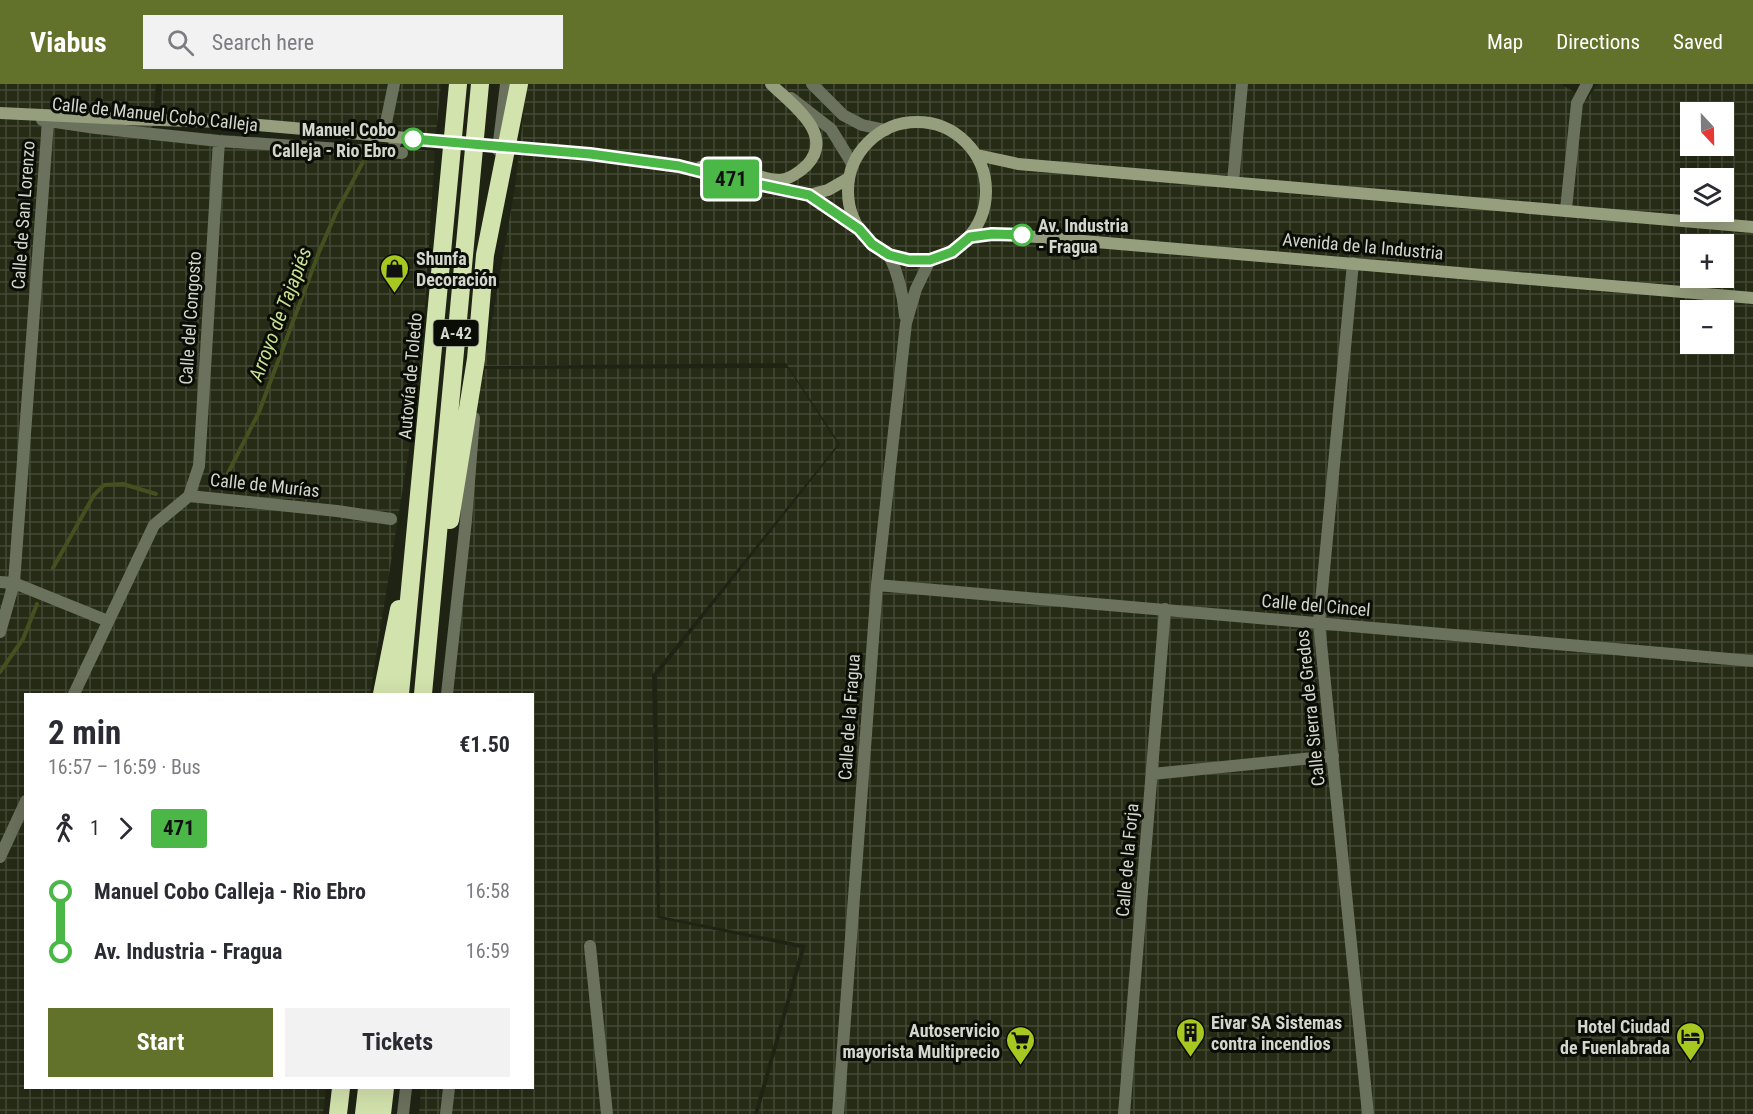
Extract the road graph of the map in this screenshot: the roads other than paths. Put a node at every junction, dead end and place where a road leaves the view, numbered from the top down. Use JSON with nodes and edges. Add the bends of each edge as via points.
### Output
{"nodes":[{"id":1,"x":394,"y":84,"type":"edge"},
{"id":2,"x":458,"y":84,"type":"edge"},
{"id":3,"x":480,"y":84,"type":"edge"},
{"id":4,"x":506,"y":84,"type":"edge"},
{"id":5,"x":519,"y":84,"type":"edge"},
{"id":6,"x":772,"y":84,"type":"edge"},
{"id":7,"x":812,"y":84,"type":"edge"},
{"id":8,"x":1242,"y":84,"type":"edge"},
{"id":9,"x":1582,"y":86,"type":"edge"},
{"id":10,"x":6,"y":114,"type":"edge"},
{"id":11,"x":48,"y":121,"type":"junction"},
{"id":12,"x":886,"y":129,"type":"junction"},
{"id":13,"x":219,"y":141,"type":"junction"},
{"id":14,"x":977,"y":155,"type":"junction"},
{"id":15,"x":853,"y":165,"type":"junction"},
{"id":16,"x":679,"y":166,"type":"junction"},
{"id":17,"x":849,"y":178,"type":"junction"},
{"id":18,"x":1233,"y":182,"type":"junction"},
{"id":19,"x":809,"y":195,"type":"junction"},
{"id":20,"x":1566,"y":209,"type":"junction"},
{"id":21,"x":1753,"y":226,"type":"edge"},
{"id":22,"x":859,"y":229,"type":"junction"},
{"id":23,"x":970,"y":237,"type":"junction"},
{"id":24,"x":485,"y":255,"type":"junction"},
{"id":25,"x":889,"y":255,"type":"junction"},
{"id":26,"x":930,"y":260,"type":"junction"},
{"id":27,"x":1353,"y":263,"type":"junction"},
{"id":28,"x":1753,"y":298,"type":"edge"},
{"id":29,"x":906,"y":323,"type":"junction"},
{"id":30,"x":476,"y":359,"type":"junction"},
{"id":31,"x":189,"y":496,"type":"junction"},
{"id":32,"x":391,"y":519,"type":"dead end"},
{"id":33,"x":412,"y":564,"type":"junction"},
{"id":34,"x":0,"y":582,"type":"edge"},
{"id":35,"x":433,"y":582,"type":"junction"},
{"id":36,"x":14,"y":583,"type":"junction"},
{"id":37,"x":877,"y":585,"type":"junction"},
{"id":38,"x":1165,"y":609,"type":"junction"},
{"id":39,"x":108,"y":621,"type":"junction"},
{"id":40,"x":1319,"y":623,"type":"junction"},
{"id":41,"x":0,"y":632,"type":"edge"},
{"id":42,"x":1753,"y":661,"type":"edge"},
{"id":43,"x":74,"y":693,"type":"edge"},
{"id":44,"x":382,"y":693,"type":"edge"},
{"id":45,"x":400,"y":693,"type":"edge"},
{"id":46,"x":423,"y":693,"type":"edge"},
{"id":47,"x":447,"y":693,"type":"edge"},
{"id":48,"x":1333,"y":756,"type":"junction"},
{"id":49,"x":1152,"y":774,"type":"junction"},
{"id":50,"x":24,"y":805,"type":"edge"},
{"id":51,"x":0,"y":857,"type":"edge"},
{"id":52,"x":590,"y":946,"type":"dead end"},
{"id":53,"x":341,"y":1089,"type":"edge"},
{"id":54,"x":356,"y":1089,"type":"edge"},
{"id":55,"x":367,"y":1089,"type":"edge"},
{"id":56,"x":385,"y":1089,"type":"edge"},
{"id":57,"x":406,"y":1089,"type":"edge"},
{"id":58,"x":448,"y":1089,"type":"edge"},
{"id":59,"x":338,"y":1114,"type":"edge"},
{"id":60,"x":354,"y":1114,"type":"edge"},
{"id":61,"x":364,"y":1114,"type":"edge"},
{"id":62,"x":382,"y":1114,"type":"edge"},
{"id":63,"x":403,"y":1114,"type":"edge"},
{"id":64,"x":446,"y":1114,"type":"edge"},
{"id":65,"x":607,"y":1114,"type":"edge"},
{"id":66,"x":838,"y":1114,"type":"edge"},
{"id":67,"x":1124,"y":1114,"type":"edge"},
{"id":68,"x":1368,"y":1114,"type":"edge"}],
"edges":[{"from":1,"to":13,"type":"street","name":"Calle de Manuel Cobo Calleja","via":[[386,123],[402,153]]},
{"from":2,"to":33,"type":"highway","name":"Autovía de Toledo","number":"A-42"},
{"from":3,"to":35,"type":"highway","number":"A-42"},
{"from":4,"to":24,"type":"street"},
{"from":5,"to":24,"type":"highway"},
{"from":6,"to":15,"type":"street","via":[[831,129]]},
{"from":6,"to":16,"type":"street","via":[[815,131],[817,144],[806,166],[779,180],[729,168]]},
{"from":7,"to":12,"type":"street","via":[[843,115],[862,125]]},
{"from":8,"to":18,"type":"street"},
{"from":9,"to":20,"type":"street"},
{"from":10,"to":11,"type":"street","name":"Calle de Manuel Cobo Calleja"},
{"from":10,"to":16,"type":"street","name":"Calle de Manuel Cobo Calleja","bridge":true,"via":[[224,122],[590,154]]},
{"from":11,"to":13,"type":"street","name":"Calle de Manuel Cobo Calleja"},
{"from":11,"to":36,"type":"street","name":"Calle de San Lorenzo"},
{"from":12,"to":14,"type":"street","via":[[920,121],[946,128],[962,137]]},
{"from":12,"to":15,"type":"street","via":[[862,148]]},
{"from":13,"to":31,"type":"street","name":"Calle del Congosto","via":[[199,466]]},
{"from":14,"to":18,"type":"street","via":[[1018,164]]},
{"from":14,"to":23,"type":"street","via":[[986,175],[987,197],[982,218]]},
{"from":15,"to":17,"type":"street"},
{"from":16,"to":19,"type":"street","name":"Calle de Manuel Cobo Calleja"},
{"from":17,"to":19,"type":"street"},
{"from":17,"to":22,"type":"street","via":[[851,213]]},
{"from":18,"to":20,"type":"street"},
{"from":19,"to":22,"type":"street","name":"Calle de Manuel Cobo Calleja"},
{"from":20,"to":21,"type":"street"},
{"from":22,"to":25,"type":"street"},
{"from":23,"to":26,"type":"street","via":[[952,252]]},
{"from":23,"to":27,"type":"street","name":"Avenida de la Industria","via":[[1014,235]]},
{"from":24,"to":30,"type":"highway"},
{"from":25,"to":26,"type":"street"},
{"from":25,"to":29,"type":"street","name":"Calle de la Fragua","via":[[903,289]]},
{"from":26,"to":29,"type":"street","name":"Calle de la Fragua"},
{"from":27,"to":28,"type":"street","name":"Avenida de la Industria"},
{"from":27,"to":40,"type":"street","name":"Calle Sierra de Gredos"},
{"from":29,"to":37,"type":"street","name":"Calle de la Fragua"},
{"from":30,"to":35,"type":"highway","via":[[449,524]]},
{"from":30,"to":47,"type":"street","via":[[467,509]]},
{"from":31,"to":32,"type":"street","name":"Calle de Murías"},
{"from":31,"to":39,"type":"street","name":"Calle de Murías","via":[[154,525]]},
{"from":33,"to":44,"type":"highway","via":[[395,623]]},
{"from":33,"to":45,"type":"highway","number":"A-42"},
{"from":34,"to":36,"type":"street"},
{"from":35,"to":46,"type":"highway","number":"A-42"},
{"from":36,"to":39,"type":"street"},
{"from":36,"to":41,"type":"street","name":"Calle de San Lorenzo"},
{"from":37,"to":38,"type":"street","name":"Calle del Cincel"},
{"from":37,"to":66,"type":"street","name":"Calle de la Fragua"},
{"from":38,"to":40,"type":"street","name":"Calle del Cincel"},
{"from":38,"to":49,"type":"street","name":"Calle de la Forja"},
{"from":39,"to":43,"type":"street","name":"Calle de Murías"},
{"from":40,"to":42,"type":"street","name":"Calle del Cincel"},
{"from":40,"to":48,"type":"street","name":"Calle Sierra de Gredos"},
{"from":48,"to":49,"type":"street"},
{"from":48,"to":68,"type":"street","name":"Calle Sierra de Gredos"},
{"from":49,"to":67,"type":"street","name":"Calle de la Forja"},
{"from":50,"to":51,"type":"street"},
{"from":52,"to":65,"type":"street"},
{"from":53,"to":59,"type":"highway"},
{"from":54,"to":60,"type":"highway"},
{"from":55,"to":61,"type":"highway"},
{"from":56,"to":62,"type":"highway"},
{"from":57,"to":63,"type":"street"},
{"from":58,"to":64,"type":"street"}]}
